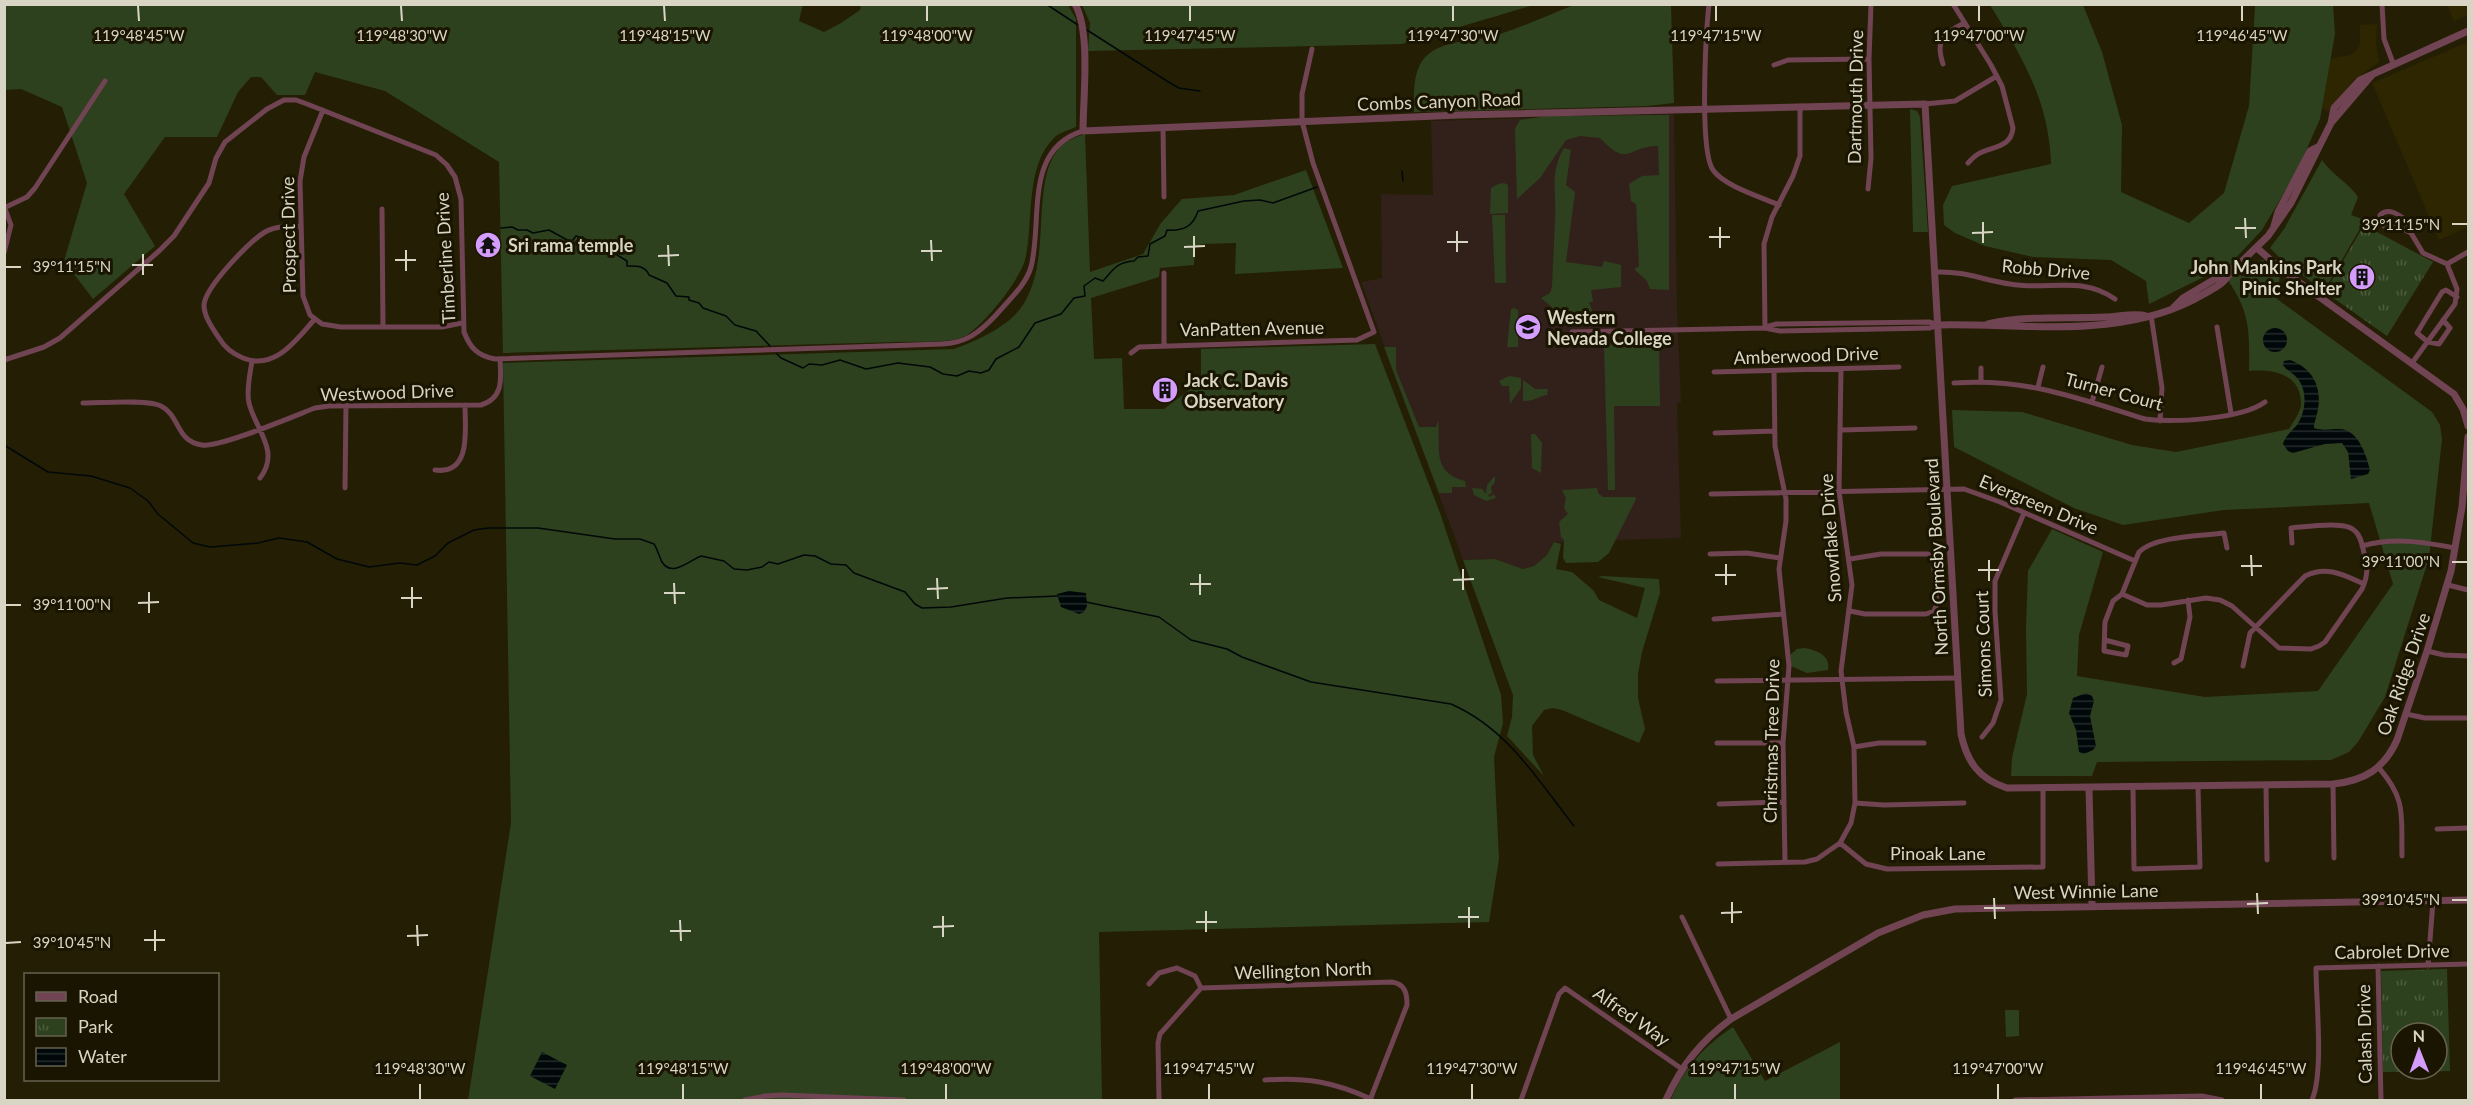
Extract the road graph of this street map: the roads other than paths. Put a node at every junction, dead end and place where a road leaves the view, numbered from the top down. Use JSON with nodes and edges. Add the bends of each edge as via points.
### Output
{"nodes":[{"id":1,"x":1075,"y":4,"type":"edge"},
{"id":2,"x":1709,"y":4,"type":"edge"},
{"id":3,"x":1871,"y":4,"type":"edge"},
{"id":4,"x":1953,"y":4,"type":"edge"},
{"id":5,"x":2382,"y":4,"type":"edge"},
{"id":6,"x":1964,"y":23,"type":"junction"},
{"id":7,"x":2467,"y":29,"type":"edge"},
{"id":8,"x":1312,"y":49,"type":"dead end"},
{"id":9,"x":1869,"y":58,"type":"junction"},
{"id":10,"x":2393,"y":63,"type":"junction"},
{"id":11,"x":1943,"y":64,"type":"dead end"},
{"id":12,"x":1774,"y":65,"type":"dead end"},
{"id":13,"x":1996,"y":76,"type":"junction"},
{"id":14,"x":105,"y":81,"type":"dead end"},
{"id":15,"x":1869,"y":104,"type":"junction"},
{"id":16,"x":1925,"y":104,"type":"junction"},
{"id":17,"x":1800,"y":106,"type":"junction"},
{"id":18,"x":1705,"y":108,"type":"junction"},
{"id":19,"x":323,"y":110,"type":"junction"},
{"id":20,"x":1302,"y":122,"type":"junction"},
{"id":21,"x":1163,"y":128,"type":"junction"},
{"id":22,"x":1083,"y":130,"type":"junction"},
{"id":23,"x":1968,"y":163,"type":"dead end"},
{"id":24,"x":1868,"y":189,"type":"dead end"},
{"id":25,"x":1164,"y":196,"type":"dead end"},
{"id":26,"x":1779,"y":205,"type":"junction"},
{"id":27,"x":5,"y":207,"type":"edge"},
{"id":28,"x":382,"y":209,"type":"dead end"},
{"id":29,"x":301,"y":226,"type":"junction"},
{"id":30,"x":2411,"y":233,"type":"junction"},
{"id":31,"x":2257,"y":248,"type":"junction"},
{"id":32,"x":2469,"y":252,"type":"edge"},
{"id":33,"x":4,"y":253,"type":"edge"},
{"id":34,"x":2447,"y":264,"type":"junction"},
{"id":35,"x":1936,"y":272,"type":"junction"},
{"id":36,"x":1164,"y":273,"type":"dead end"},
{"id":37,"x":2457,"y":297,"type":"junction"},
{"id":38,"x":2115,"y":299,"type":"dead end"},
{"id":39,"x":2149,"y":315,"type":"junction"},
{"id":40,"x":314,"y":320,"type":"junction"},
{"id":41,"x":2443,"y":320,"type":"junction"},
{"id":42,"x":462,"y":323,"type":"junction"},
{"id":43,"x":1938,"y":325,"type":"junction"},
{"id":44,"x":383,"y":327,"type":"junction"},
{"id":45,"x":2217,"y":327,"type":"dead end"},
{"id":46,"x":1765,"y":328,"type":"junction"},
{"id":47,"x":1572,"y":332,"type":"dead end"},
{"id":48,"x":2428,"y":342,"type":"junction"},
{"id":49,"x":1164,"y":345,"type":"junction"},
{"id":50,"x":1131,"y":352,"type":"dead end"},
{"id":51,"x":500,"y":359,"type":"junction"},
{"id":52,"x":4,"y":360,"type":"edge"},
{"id":53,"x":252,"y":361,"type":"junction"},
{"id":54,"x":2412,"y":363,"type":"junction"},
{"id":55,"x":1899,"y":367,"type":"dead end"},
{"id":56,"x":2043,"y":367,"type":"dead end"},
{"id":57,"x":2102,"y":367,"type":"dead end"},
{"id":58,"x":1981,"y":368,"type":"dead end"},
{"id":59,"x":1841,"y":369,"type":"junction"},
{"id":60,"x":1774,"y":371,"type":"junction"},
{"id":61,"x":1714,"y":372,"type":"dead end"},
{"id":62,"x":1981,"y":382,"type":"junction"},
{"id":63,"x":1948,"y":383,"type":"junction"},
{"id":64,"x":2038,"y":387,"type":"junction"},
{"id":65,"x":2092,"y":402,"type":"junction"},
{"id":66,"x":2265,"y":402,"type":"dead end"},
{"id":67,"x":83,"y":403,"type":"dead end"},
{"id":68,"x":346,"y":405,"type":"junction"},
{"id":69,"x":465,"y":405,"type":"junction"},
{"id":70,"x":2231,"y":413,"type":"junction"},
{"id":71,"x":2160,"y":421,"type":"junction"},
{"id":72,"x":2469,"y":426,"type":"edge"},
{"id":73,"x":260,"y":428,"type":"junction"},
{"id":74,"x":1915,"y":428,"type":"dead end"},
{"id":75,"x":1842,"y":430,"type":"junction"},
{"id":76,"x":1774,"y":431,"type":"junction"},
{"id":77,"x":1715,"y":433,"type":"dead end"},
{"id":78,"x":2469,"y":437,"type":"edge"},
{"id":79,"x":435,"y":470,"type":"dead end"},
{"id":80,"x":260,"y":478,"type":"dead end"},
{"id":81,"x":345,"y":488,"type":"dead end"},
{"id":82,"x":1947,"y":488,"type":"junction"},
{"id":83,"x":1786,"y":491,"type":"junction"},
{"id":84,"x":1839,"y":491,"type":"junction"},
{"id":85,"x":1711,"y":494,"type":"dead end"},
{"id":86,"x":2024,"y":513,"type":"junction"},
{"id":87,"x":2292,"y":543,"type":"dead end"},
{"id":88,"x":2362,"y":546,"type":"junction"},
{"id":89,"x":2227,"y":548,"type":"dead end"},
{"id":90,"x":2455,"y":548,"type":"junction"},
{"id":91,"x":1710,"y":554,"type":"dead end"},
{"id":92,"x":1780,"y":558,"type":"junction"},
{"id":93,"x":1850,"y":559,"type":"junction"},
{"id":94,"x":2135,"y":561,"type":"junction"},
{"id":95,"x":2364,"y":584,"type":"junction"},
{"id":96,"x":2448,"y":585,"type":"junction"},
{"id":97,"x":2469,"y":590,"type":"edge"},
{"id":98,"x":2122,"y":594,"type":"junction"},
{"id":99,"x":2188,"y":600,"type":"junction"},
{"id":100,"x":1850,"y":611,"type":"junction"},
{"id":101,"x":1782,"y":614,"type":"junction"},
{"id":102,"x":1714,"y":619,"type":"dead end"},
{"id":103,"x":2255,"y":628,"type":"junction"},
{"id":104,"x":2105,"y":640,"type":"junction"},
{"id":105,"x":2427,"y":651,"type":"junction"},
{"id":106,"x":2469,"y":656,"type":"edge"},
{"id":107,"x":2174,"y":663,"type":"dead end"},
{"id":108,"x":2243,"y":666,"type":"dead end"},
{"id":109,"x":1958,"y":678,"type":"junction"},
{"id":110,"x":1841,"y":680,"type":"junction"},
{"id":111,"x":1717,"y":681,"type":"dead end"},
{"id":112,"x":1789,"y":681,"type":"junction"},
{"id":113,"x":2406,"y":714,"type":"junction"},
{"id":114,"x":2469,"y":717,"type":"edge"},
{"id":115,"x":1982,"y":738,"type":"dead end"},
{"id":116,"x":1717,"y":743,"type":"dead end"},
{"id":117,"x":1783,"y":743,"type":"junction"},
{"id":118,"x":1924,"y":743,"type":"dead end"},
{"id":119,"x":1854,"y":747,"type":"junction"},
{"id":120,"x":2379,"y":768,"type":"junction"},
{"id":121,"x":2333,"y":784,"type":"junction"},
{"id":122,"x":2266,"y":786,"type":"junction"},
{"id":123,"x":2198,"y":787,"type":"junction"},
{"id":124,"x":2133,"y":788,"type":"junction"},
{"id":125,"x":2089,"y":789,"type":"junction"},
{"id":126,"x":2043,"y":790,"type":"junction"},
{"id":127,"x":1784,"y":802,"type":"junction"},
{"id":128,"x":1855,"y":803,"type":"junction"},
{"id":129,"x":1964,"y":803,"type":"dead end"},
{"id":130,"x":1719,"y":804,"type":"dead end"},
{"id":131,"x":2469,"y":828,"type":"edge"},
{"id":132,"x":2437,"y":829,"type":"dead end"},
{"id":133,"x":1840,"y":843,"type":"junction"},
{"id":134,"x":2402,"y":856,"type":"dead end"},
{"id":135,"x":2334,"y":858,"type":"dead end"},
{"id":136,"x":2267,"y":860,"type":"dead end"},
{"id":137,"x":1785,"y":862,"type":"junction"},
{"id":138,"x":1718,"y":864,"type":"dead end"},
{"id":139,"x":2469,"y":900,"type":"edge"},
{"id":140,"x":2433,"y":901,"type":"junction"},
{"id":141,"x":2092,"y":906,"type":"junction"},
{"id":142,"x":1682,"y":917,"type":"dead end"},
{"id":143,"x":2469,"y":964,"type":"edge"},
{"id":144,"x":2378,"y":966,"type":"junction"},
{"id":145,"x":2428,"y":966,"type":"junction"},
{"id":146,"x":1149,"y":984,"type":"dead end"},
{"id":147,"x":1201,"y":988,"type":"junction"},
{"id":148,"x":1731,"y":1019,"type":"junction"},
{"id":149,"x":1682,"y":1069,"type":"junction"},
{"id":150,"x":1265,"y":1080,"type":"dead end"},
{"id":151,"x":1370,"y":1100,"type":"edge"},
{"id":152,"x":2015,"y":1100,"type":"edge"},
{"id":153,"x":745,"y":1101,"type":"edge"},
{"id":154,"x":904,"y":1101,"type":"edge"},
{"id":155,"x":1159,"y":1101,"type":"edge"},
{"id":156,"x":1521,"y":1101,"type":"edge"},
{"id":157,"x":1666,"y":1101,"type":"edge"},
{"id":158,"x":2222,"y":1101,"type":"edge"},
{"id":159,"x":2312,"y":1101,"type":"edge"},
{"id":160,"x":2380,"y":1101,"type":"edge"}],
"edges":[{"from":1,"to":22,"type":"street","via":[[1084,38]]},
{"from":2,"to":18,"type":"street"},
{"from":3,"to":9,"type":"street","name":"Dartmouth Drive"},
{"from":4,"to":6,"type":"street"},
{"from":5,"to":10,"type":"street","via":[[2384,39]]},
{"from":6,"to":11,"type":"street","via":[[1942,39],[1939,53]]},
{"from":6,"to":13,"type":"street"},
{"from":7,"to":10,"type":"street"},
{"from":8,"to":20,"type":"street","via":[[1302,94]]},
{"from":9,"to":12,"type":"street","via":[[1788,60]]},
{"from":9,"to":15,"type":"street","name":"Dartmouth Drive"},
{"from":10,"to":31,"type":"street","via":[[2372,75],[2331,123],[2291,203]]},
{"from":13,"to":16,"type":"street","via":[[1955,101]]},
{"from":13,"to":23,"type":"street","via":[[2006,100],[2012,135],[2003,145],[1976,154]]},
{"from":14,"to":27,"type":"street","via":[[35,188],[27,197]]},
{"from":15,"to":16,"type":"street","name":"Combs Canyon Road"},
{"from":15,"to":17,"type":"street","name":"Combs Canyon Road"},
{"from":15,"to":24,"type":"street","name":"Dartmouth Drive"},
{"from":16,"to":35,"type":"street","name":"North Ormsby Boulevard"},
{"from":17,"to":18,"type":"street","name":"Combs Canyon Road"},
{"from":17,"to":26,"type":"street","via":[[1800,156]]},
{"from":18,"to":20,"type":"street","name":"Combs Canyon Road"},
{"from":18,"to":26,"type":"street","via":[[1708,158],[1714,171],[1728,182]]},
{"from":19,"to":29,"type":"street","name":"Prospect Drive","via":[[301,171]]},
{"from":19,"to":42,"type":"street","name":"Timberline Drive","via":[[436,155],[455,177],[461,207]]},
{"from":19,"to":52,"type":"street","name":"Timberline Drive","via":[[284,100],[233,134],[221,147],[209,183],[174,236],[159,251],[60,338]]},
{"from":20,"to":21,"type":"street","name":"Combs Canyon Road"},
{"from":20,"to":49,"type":"street","name":"VanPatten Avenue","via":[[1374,332],[1357,340]]},
{"from":21,"to":22,"type":"street","name":"Combs Canyon Road"},
{"from":21,"to":25,"type":"street"},
{"from":22,"to":51,"type":"street","name":"Timberline Drive","via":[[1065,137],[1048,159],[1038,194],[1028,276],[992,320],[963,342]]},
{"from":26,"to":46,"type":"street","via":[[1764,244]]},
{"from":27,"to":33,"type":"street","via":[[11,225]]},
{"from":28,"to":44,"type":"street"},
{"from":29,"to":40,"type":"street","name":"Prospect Drive","via":[[303,296]]},
{"from":29,"to":53,"type":"street","via":[[265,232],[225,270],[206,295],[204,309],[219,339],[231,352]]},
{"from":30,"to":30,"type":"street","via":[[2409,222],[2403,218],[2390,211],[2380,215],[2384,226]]},
{"from":30,"to":34,"type":"street","via":[[2423,253]]},
{"from":31,"to":39,"type":"street","via":[[2231,271],[2174,307]]},
{"from":31,"to":54,"type":"street"},
{"from":32,"to":34,"type":"street"},
{"from":34,"to":37,"type":"street"},
{"from":35,"to":38,"type":"street","name":"Robb Drive","via":[[1960,272],[2018,286],[2089,286]]},
{"from":35,"to":43,"type":"street","name":"North Ormsby Boulevard"},
{"from":36,"to":49,"type":"street"},
{"from":37,"to":41,"type":"street"},
{"from":37,"to":48,"type":"street","via":[[2446,290],[2442,292],[2417,331]]},
{"from":39,"to":43,"type":"street"},
{"from":39,"to":71,"type":"street","via":[[2162,388]]},
{"from":40,"to":44,"type":"street","via":[[341,327]]},
{"from":40,"to":53,"type":"street","via":[[276,357]]},
{"from":41,"to":48,"type":"street"},
{"from":41,"to":48,"type":"street","via":[[2450,328],[2442,341],[2437,345]]},
{"from":42,"to":44,"type":"street"},
{"from":42,"to":51,"type":"street","name":"Timberline Drive","via":[[473,349],[485,357]]},
{"from":43,"to":46,"type":"street","via":[[1780,331]]},
{"from":43,"to":63,"type":"street","name":"North Ormsby Boulevard"},
{"from":45,"to":70,"type":"street"},
{"from":46,"to":47,"type":"street"},
{"from":48,"to":54,"type":"street"},
{"from":49,"to":50,"type":"street","name":"VanPatten Avenue","via":[[1139,347]]},
{"from":51,"to":69,"type":"street","name":"Westwood Drive","via":[[501,378],[496,395],[490,402]]},
{"from":53,"to":73,"type":"street","via":[[248,400]]},
{"from":54,"to":72,"type":"street","via":[[2454,394]]},
{"from":55,"to":59,"type":"street","name":"Amberwood Drive"},
{"from":56,"to":64,"type":"street"},
{"from":57,"to":65,"type":"street"},
{"from":58,"to":62,"type":"street"},
{"from":59,"to":60,"type":"street","name":"Amberwood Drive"},
{"from":59,"to":75,"type":"street","name":"Snowflake Drive"},
{"from":60,"to":61,"type":"street","name":"Amberwood Drive"},
{"from":60,"to":76,"type":"street","name":"Christmas Tree Drive"},
{"from":62,"to":63,"type":"street","name":"Turner Court"},
{"from":62,"to":64,"type":"street","name":"Turner Court"},
{"from":63,"to":82,"type":"street","name":"North Ormsby Boulevard"},
{"from":64,"to":65,"type":"street","name":"Turner Court"},
{"from":65,"to":71,"type":"street","name":"Turner Court"},
{"from":66,"to":70,"type":"street","name":"Turner Court","via":[[2256,409]]},
{"from":67,"to":73,"type":"street","name":"Westwood Drive","via":[[156,404],[169,412],[182,435],[203,446]]},
{"from":68,"to":69,"type":"street","name":"Westwood Drive"},
{"from":68,"to":73,"type":"street","name":"Westwood Drive","via":[[315,408]]},
{"from":68,"to":81,"type":"street"},
{"from":69,"to":79,"type":"street","via":[[462,459],[450,469]]},
{"from":70,"to":71,"type":"street","name":"Turner Court"},
{"from":73,"to":80,"type":"street","via":[[268,458]]},
{"from":74,"to":75,"type":"street"},
{"from":75,"to":84,"type":"street","name":"Snowflake Drive"},
{"from":76,"to":77,"type":"street"},
{"from":76,"to":83,"type":"street","name":"Christmas Tree Drive"},
{"from":78,"to":90,"type":"street","name":"Oak Ridge Drive"},
{"from":82,"to":84,"type":"street","name":"Evergreen Drive"},
{"from":82,"to":86,"type":"street","name":"Evergreen Drive","via":[[1974,492]]},
{"from":82,"to":109,"type":"street","name":"North Ormsby Boulevard"},
{"from":83,"to":84,"type":"street","name":"Evergreen Drive"},
{"from":83,"to":85,"type":"street","name":"Evergreen Drive"},
{"from":83,"to":92,"type":"street","name":"Christmas Tree Drive"},
{"from":84,"to":93,"type":"street","name":"Snowflake Drive"},
{"from":86,"to":94,"type":"street","name":"Evergreen Drive"},
{"from":86,"to":115,"type":"street","name":"Simons Court","via":[[1995,581],[2001,700],[1993,723]]},
{"from":87,"to":88,"type":"street","via":[[2291,528],[2345,525],[2354,529]]},
{"from":88,"to":90,"type":"street","via":[[2401,540]]},
{"from":88,"to":95,"type":"street","via":[[2367,565]]},
{"from":89,"to":94,"type":"street","via":[[2224,532],[2158,542],[2144,547]]},
{"from":90,"to":96,"type":"street","name":"Oak Ridge Drive"},
{"from":91,"to":92,"type":"street","via":[[1747,553]]},
{"from":92,"to":101,"type":"street","name":"Christmas Tree Drive"},
{"from":93,"to":100,"type":"street","name":"Snowflake Drive"},
{"from":93,"to":100,"type":"street","via":[[1881,554],[1929,554],[1933,559],[1936,604],[1934,611],[1926,614]]},
{"from":94,"to":98,"type":"street"},
{"from":95,"to":103,"type":"street","via":[[2330,570],[2311,573],[2299,580]]},
{"from":95,"to":103,"type":"street","via":[[2319,646],[2279,648]]},
{"from":96,"to":97,"type":"street"},
{"from":96,"to":105,"type":"street","name":"Oak Ridge Drive"},
{"from":98,"to":99,"type":"street","via":[[2147,605]]},
{"from":98,"to":104,"type":"street","via":[[2113,601],[2105,621]]},
{"from":99,"to":103,"type":"street","via":[[2220,600]]},
{"from":99,"to":107,"type":"street","via":[[2190,617],[2181,659]]},
{"from":100,"to":110,"type":"street","name":"Snowflake Drive"},
{"from":101,"to":102,"type":"street"},
{"from":101,"to":112,"type":"street","name":"Christmas Tree Drive"},
{"from":103,"to":108,"type":"street","via":[[2248,638]]},
{"from":104,"to":104,"type":"street","via":[[2104,651],[2126,655],[2128,646]]},
{"from":105,"to":106,"type":"street"},
{"from":105,"to":113,"type":"street","name":"Oak Ridge Drive"},
{"from":109,"to":110,"type":"street"},
{"from":109,"to":126,"type":"street","name":"North Ormsby Boulevard","via":[[1961,734],[1965,752],[1976,771],[1991,783],[2007,788]]},
{"from":110,"to":112,"type":"street"},
{"from":110,"to":119,"type":"street","name":"Snowflake Drive"},
{"from":111,"to":112,"type":"street"},
{"from":112,"to":117,"type":"street","name":"Christmas Tree Drive"},
{"from":113,"to":114,"type":"street","via":[[2425,718]]},
{"from":113,"to":120,"type":"street","name":"Oak Ridge Drive","via":[[2391,754]]},
{"from":116,"to":117,"type":"street"},
{"from":117,"to":127,"type":"street","name":"Christmas Tree Drive"},
{"from":118,"to":119,"type":"street"},
{"from":119,"to":128,"type":"street","name":"Snowflake Drive"},
{"from":120,"to":121,"type":"street","via":[[2357,780]]},
{"from":120,"to":134,"type":"street","via":[[2397,792],[2401,807]]},
{"from":121,"to":122,"type":"street"},
{"from":121,"to":135,"type":"street"},
{"from":122,"to":123,"type":"street"},
{"from":122,"to":136,"type":"street"},
{"from":123,"to":124,"type":"street"},
{"from":123,"to":124,"type":"street","via":[[2200,867],[2134,869]]},
{"from":124,"to":125,"type":"street"},
{"from":125,"to":126,"type":"street","name":"North Ormsby Boulevard"},
{"from":125,"to":141,"type":"street"},
{"from":126,"to":133,"type":"street","name":"Pinoak Lane","via":[[2043,867],[1887,869],[1866,864]]},
{"from":127,"to":130,"type":"street"},
{"from":127,"to":137,"type":"street","name":"Christmas Tree Drive"},
{"from":128,"to":129,"type":"street"},
{"from":128,"to":133,"type":"street","name":"Snowflake Drive","via":[[1851,823]]},
{"from":131,"to":132,"type":"street"},
{"from":133,"to":137,"type":"street","via":[[1817,859]]},
{"from":137,"to":138,"type":"street"},
{"from":139,"to":140,"type":"street","name":"West Winnie Lane"},
{"from":140,"to":141,"type":"street","name":"West Winnie Lane"},
{"from":140,"to":145,"type":"street"},
{"from":141,"to":148,"type":"street","name":"West Winnie Lane","via":[[1969,908],[1923,915],[1878,933]]},
{"from":142,"to":148,"type":"street"},
{"from":143,"to":145,"type":"street","name":"Cabrolet Drive"},
{"from":144,"to":145,"type":"street","name":"Cabrolet Drive"},
{"from":144,"to":159,"type":"street","name":"Cabrolet Drive","via":[[2316,968],[2318,1066]]},
{"from":144,"to":160,"type":"street","name":"Calash Drive"},
{"from":146,"to":147,"type":"street","via":[[1159,973],[1177,968],[1195,976]]},
{"from":147,"to":151,"type":"street","name":"Wellington North","via":[[1392,982],[1404,987],[1407,1005]]},
{"from":147,"to":155,"type":"street","via":[[1160,1034]]},
{"from":148,"to":149,"type":"street","name":"West Winnie Lane","via":[[1700,1045]]},
{"from":149,"to":156,"type":"street","name":"Alfred Way","via":[[1565,988],[1559,994]]},
{"from":149,"to":157,"type":"street","name":"West Winnie Lane"},
{"from":150,"to":151,"type":"street","via":[[1296,1078],[1333,1083]]},
{"from":152,"to":158,"type":"street","via":[[2202,1096]]},
{"from":153,"to":154,"type":"street","via":[[782,1095]]}]}
